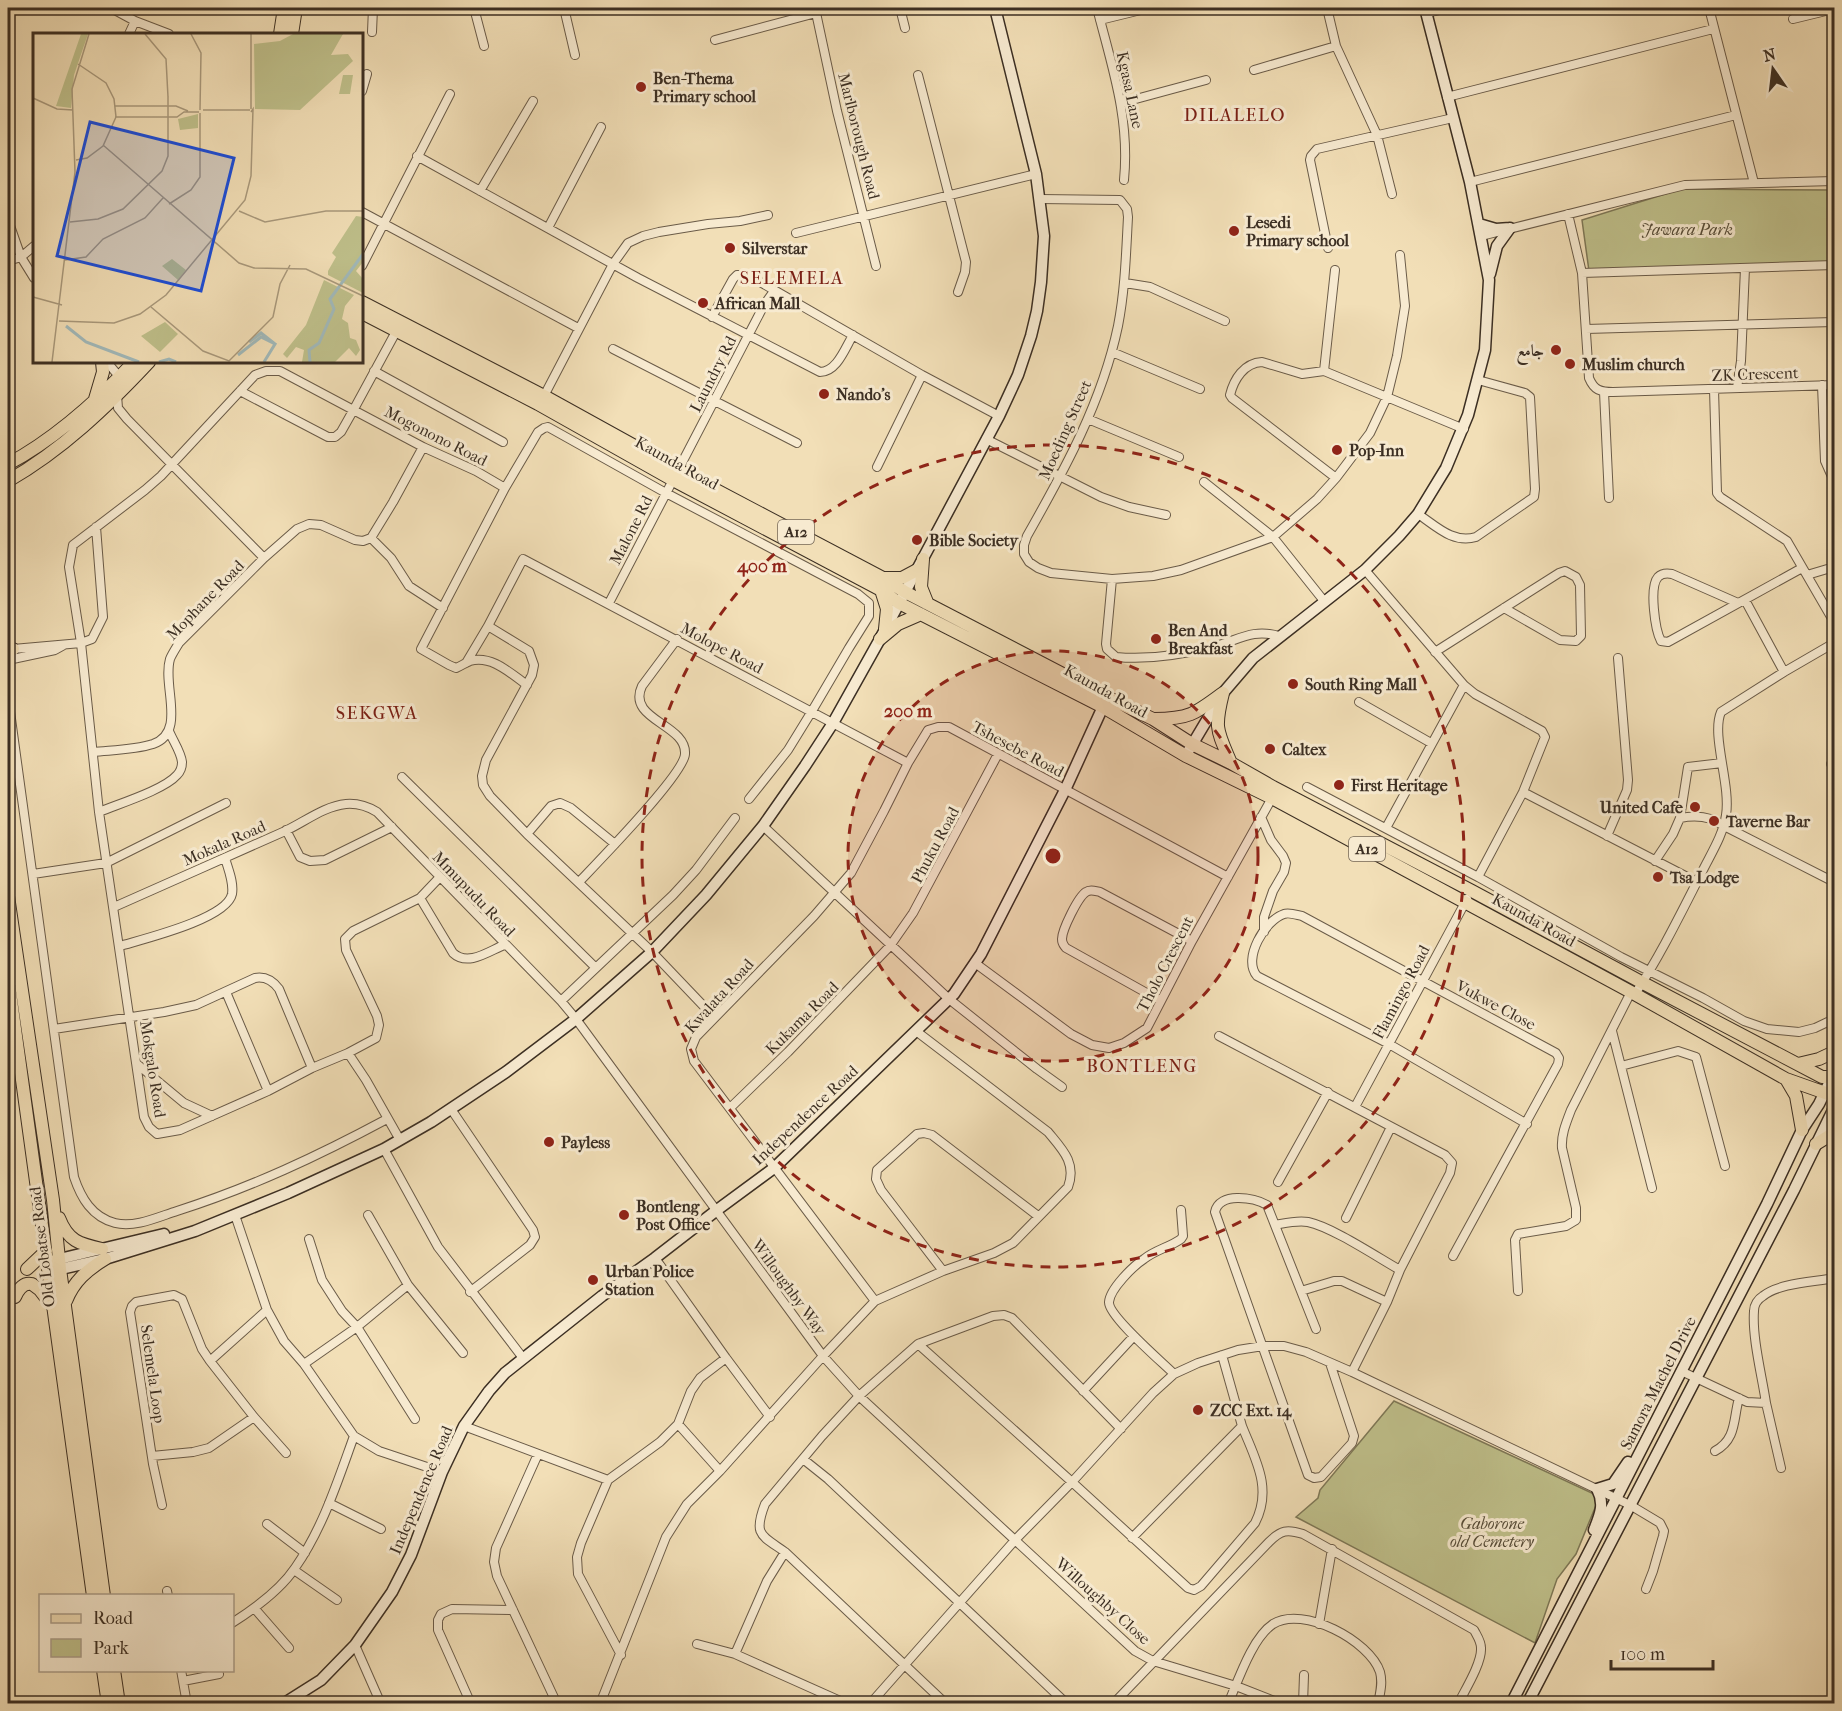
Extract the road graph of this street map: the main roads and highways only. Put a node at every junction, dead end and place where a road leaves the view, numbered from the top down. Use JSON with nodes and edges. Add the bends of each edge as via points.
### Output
{"nodes":[{"id":1,"x":284,"y":8,"type":"edge"},
{"id":2,"x":296,"y":8,"type":"edge"},
{"id":3,"x":278,"y":32,"type":"edge"},
{"id":4,"x":292,"y":33,"type":"edge"},
{"id":5,"x":363,"y":303,"type":"edge"},
{"id":6,"x":363,"y":313,"type":"edge"},
{"id":7,"x":399,"y":326,"type":"junction"},
{"id":8,"x":102,"y":363,"type":"edge"},
{"id":9,"x":133,"y":363,"type":"edge"},
{"id":10,"x":148,"y":363,"type":"edge"},
{"id":11,"x":123,"y":381,"type":"junction"},
{"id":12,"x":98,"y":405,"type":"junction"},
{"id":13,"x":8,"y":464,"type":"edge"},
{"id":14,"x":28,"y":467,"type":"junction"},
{"id":15,"x":8,"y":474,"type":"edge"},
{"id":16,"x":676,"y":475,"type":"junction"},
{"id":17,"x":8,"y":481,"type":"edge"},
{"id":18,"x":882,"y":584,"type":"junction"},
{"id":19,"x":902,"y":597,"type":"junction"},
{"id":20,"x":927,"y":602,"type":"junction"},
{"id":21,"x":921,"y":614,"type":"junction"},
{"id":22,"x":1105,"y":702,"type":"junction"},
{"id":23,"x":1153,"y":719,"type":"junction"},
{"id":24,"x":1231,"y":763,"type":"junction"},
{"id":25,"x":8,"y":896,"type":"edge"},
{"id":26,"x":1469,"y":896,"type":"junction"},
{"id":27,"x":8,"y":978,"type":"edge"},
{"id":28,"x":1834,"y":1052,"type":"edge"},
{"id":29,"x":1798,"y":1064,"type":"junction"},
{"id":30,"x":1834,"y":1075,"type":"edge"},
{"id":31,"x":1786,"y":1079,"type":"junction"},
{"id":32,"x":1829,"y":1095,"type":"edge"},
{"id":33,"x":1802,"y":1130,"type":"road end"},
{"id":34,"x":1834,"y":1132,"type":"edge"},
{"id":35,"x":1816,"y":1144,"type":"road end"},
{"id":36,"x":53,"y":1200,"type":"junction"},
{"id":37,"x":52,"y":1263,"type":"junction"},
{"id":38,"x":27,"y":1269,"type":"dead end"},
{"id":39,"x":15,"y":1297,"type":"dead end"},
{"id":40,"x":59,"y":1305,"type":"junction"},
{"id":41,"x":93,"y":1594,"type":"edge"},
{"id":42,"x":104,"y":1594,"type":"edge"},
{"id":43,"x":103,"y":1672,"type":"edge"},
{"id":44,"x":114,"y":1672,"type":"edge"},
{"id":45,"x":118,"y":1698,"type":"edge"},
{"id":46,"x":108,"y":1704,"type":"edge"},
{"id":47,"x":125,"y":1704,"type":"edge"}],
"edges":[{"from":1,"to":3,"type":"main road"},
{"from":2,"to":4,"type":"main road"},
{"from":5,"to":7,"type":"main road","name":"Kaunda Road","number":"A12"},
{"from":6,"to":7,"type":"main road","name":"Kaunda Road","number":"A12"},
{"from":7,"to":16,"type":"main road","name":"Kaunda Road","number":"A12"},
{"from":7,"to":16,"type":"main road","name":"Kaunda Road","number":"A12","via":[[544,396]]},
{"from":8,"to":12,"type":"main road"},
{"from":9,"to":11,"type":"main road"},
{"from":10,"to":11,"type":"main road"},
{"from":11,"to":12,"type":"main road"},
{"from":11,"to":12,"type":"main road","via":[[117,395]]},
{"from":12,"to":13,"type":"main road"},
{"from":12,"to":14,"type":"main road","via":[[71,438]]},
{"from":14,"to":15,"type":"main road"},
{"from":14,"to":17,"type":"main road"},
{"from":16,"to":18,"type":"main road","name":"Kaunda Road","number":"A12"},
{"from":18,"to":19,"type":"main road","name":"Kaunda Road","number":"A12"},
{"from":18,"to":20,"type":"main road","via":[[902,578],[920,565],[921,587]]},
{"from":18,"to":21,"type":"main road","via":[[887,609],[883,634]]},
{"from":19,"to":20,"type":"main road","name":"Kaunda Road","number":"A12"},
{"from":19,"to":21,"type":"main road","name":"Kaunda Road","number":"A12"},
{"from":20,"to":22,"type":"main road","name":"Kaunda Road","number":"A12"},
{"from":21,"to":22,"type":"main road","name":"Kaunda Road","number":"A12"},
{"from":22,"to":23,"type":"main road","name":"Kaunda Road","number":"A12"},
{"from":22,"to":26,"type":"main road","name":"Kaunda Road","number":"A12","via":[[1186,756]]},
{"from":23,"to":24,"type":"main road","name":"Kaunda Road","number":"A12"},
{"from":23,"to":24,"type":"main road","via":[[1195,714],[1223,693],[1217,731]]},
{"from":24,"to":26,"type":"main road","number":"A12"},
{"from":25,"to":36,"type":"main road","name":"Old Lobatse Road"},
{"from":26,"to":29,"type":"main road","number":"A12"},
{"from":26,"to":31,"type":"main road","name":"Kaunda Road","number":"A12"},
{"from":27,"to":37,"type":"main road","name":"Old Lobatse Road"},
{"from":28,"to":29,"type":"main road"},
{"from":29,"to":30,"type":"main road","number":"A12","via":[[1822,1077]]},
{"from":31,"to":32,"type":"main road","name":"Kaunda Road","number":"A12"},
{"from":31,"to":33,"type":"main road","via":[[1796,1096]]},
{"from":34,"to":35,"type":"main road"},
{"from":36,"to":37,"type":"main road","name":"Old Lobatse Road"},
{"from":36,"to":40,"type":"main road","via":[[68,1236],[103,1254]]},
{"from":37,"to":38,"type":"main road"},
{"from":37,"to":40,"type":"main road","name":"Old Lobatse Road"},
{"from":39,"to":40,"type":"main road","via":[[24,1285],[32,1284]]},
{"from":40,"to":41,"type":"main road","name":"Old Lobatse Road"},
{"from":40,"to":42,"type":"main road","name":"Old Lobatse Road"},
{"from":43,"to":46,"type":"main road"},
{"from":44,"to":45,"type":"main road"},
{"from":45,"to":47,"type":"main road"}]}
